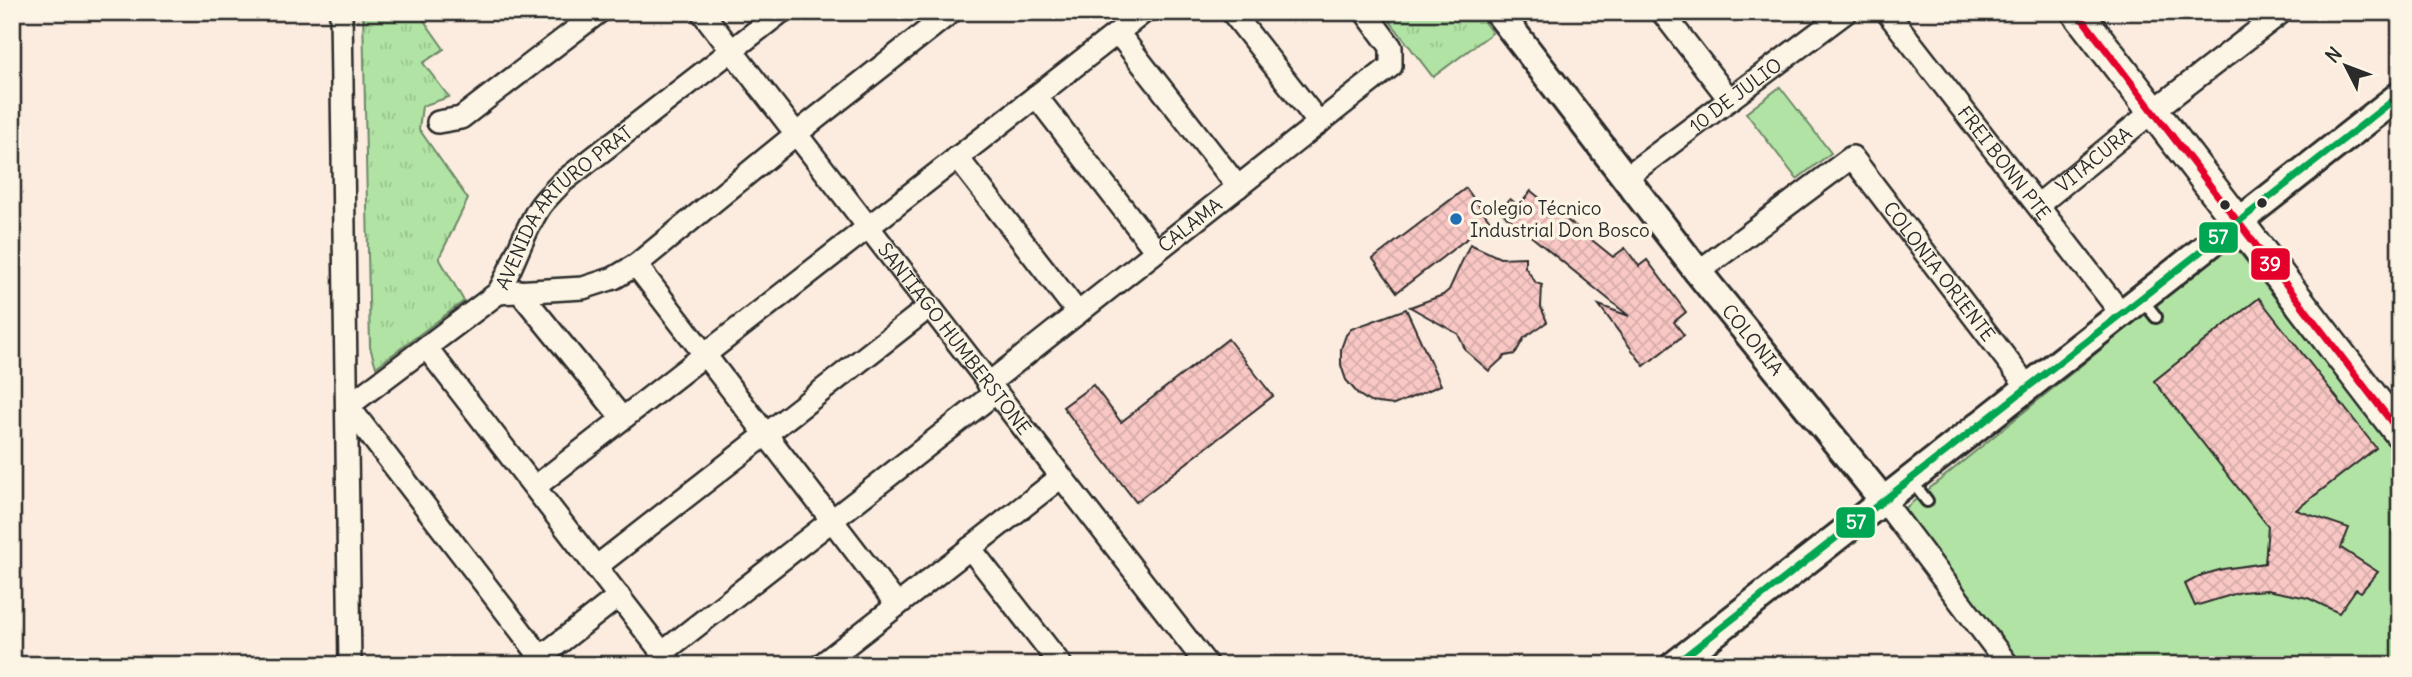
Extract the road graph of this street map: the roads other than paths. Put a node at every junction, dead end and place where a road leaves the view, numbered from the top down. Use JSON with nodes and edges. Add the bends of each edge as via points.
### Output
{"nodes":[{"id":1,"x":341,"y":12,"type":"edge"},
{"id":2,"x":599,"y":12,"type":"edge"},
{"id":3,"x":702,"y":12,"type":"edge"},
{"id":4,"x":781,"y":12,"type":"edge"},
{"id":5,"x":951,"y":12,"type":"edge"},
{"id":6,"x":1144,"y":12,"type":"edge"},
{"id":7,"x":1232,"y":12,"type":"edge"},
{"id":8,"x":1365,"y":12,"type":"edge"},
{"id":9,"x":1498,"y":12,"type":"edge"},
{"id":10,"x":1662,"y":12,"type":"edge"},
{"id":11,"x":1846,"y":12,"type":"edge"},
{"id":12,"x":1887,"y":12,"type":"edge"},
{"id":13,"x":2077,"y":12,"type":"edge"},
{"id":14,"x":2274,"y":15,"type":"edge"},
{"id":15,"x":1118,"y":33,"type":"junction"},
{"id":16,"x":732,"y":50,"type":"junction"},
{"id":17,"x":2400,"y":95,"type":"edge"},
{"id":18,"x":1035,"y":96,"type":"junction"},
{"id":19,"x":1730,"y":100,"type":"junction"},
{"id":20,"x":2153,"y":111,"type":"junction"},
{"id":21,"x":439,"y":121,"type":"dead end"},
{"id":22,"x":1319,"y":123,"type":"junction"},
{"id":23,"x":796,"y":134,"type":"junction"},
{"id":24,"x":957,"y":157,"type":"junction"},
{"id":25,"x":1625,"y":178,"type":"junction"},
{"id":26,"x":1238,"y":187,"type":"junction"},
{"id":27,"x":2038,"y":205,"type":"junction"},
{"id":28,"x":2238,"y":222,"type":"junction"},
{"id":29,"x":867,"y":226,"type":"junction"},
{"id":30,"x":1156,"y":251,"type":"junction"},
{"id":31,"x":636,"y":265,"type":"junction"},
{"id":32,"x":1698,"y":272,"type":"junction"},
{"id":33,"x":509,"y":292,"type":"junction"},
{"id":34,"x":929,"y":307,"type":"junction"},
{"id":35,"x":2139,"y":309,"type":"junction"},
{"id":36,"x":1078,"y":313,"type":"junction"},
{"id":37,"x":426,"y":347,"type":"junction"},
{"id":38,"x":704,"y":354,"type":"junction"},
{"id":39,"x":2027,"y":386,"type":"junction"},
{"id":40,"x":992,"y":388,"type":"junction"},
{"id":41,"x":348,"y":406,"type":"junction"},
{"id":42,"x":622,"y":418,"type":"junction"},
{"id":43,"x":2400,"y":433,"type":"edge"},
{"id":44,"x":766,"y":435,"type":"junction"},
{"id":45,"x":1061,"y":477,"type":"junction"},
{"id":46,"x":1910,"y":478,"type":"junction"},
{"id":47,"x":534,"y":487,"type":"junction"},
{"id":48,"x":1883,"y":500,"type":"junction"},
{"id":49,"x":1927,"y":501,"type":"dead end"},
{"id":50,"x":832,"y":521,"type":"junction"},
{"id":51,"x":970,"y":548,"type":"junction"},
{"id":52,"x":596,"y":567,"type":"junction"},
{"id":53,"x":618,"y":596,"type":"junction"},
{"id":54,"x":897,"y":605,"type":"junction"},
{"id":55,"x":667,"y":659,"type":"edge"},
{"id":56,"x":540,"y":662,"type":"edge"},
{"id":57,"x":350,"y":665,"type":"edge"},
{"id":58,"x":821,"y":665,"type":"edge"},
{"id":59,"x":1061,"y":665,"type":"edge"},
{"id":60,"x":1207,"y":665,"type":"edge"},
{"id":61,"x":1674,"y":665,"type":"edge"},
{"id":62,"x":2008,"y":665,"type":"edge"}],
"edges":[{"from":1,"to":41,"type":"street"},
{"from":2,"to":21,"type":"street","via":[[461,118]]},
{"from":3,"to":16,"type":"street","name":"SANTIAGO HUMBERSTONE"},
{"from":4,"to":16,"type":"street","name":"AVENIDA ARTURO PRAT"},
{"from":5,"to":23,"type":"street"},
{"from":6,"to":15,"type":"street"},
{"from":7,"to":22,"type":"street"},
{"from":8,"to":22,"type":"street","name":"CALAMA","via":[[1391,47],[1391,66]]},
{"from":9,"to":25,"type":"street","name":"COLONIA"},
{"from":10,"to":19,"type":"street"},
{"from":11,"to":19,"type":"street","name":"10 DE JULIO"},
{"from":12,"to":27,"type":"street","name":"FREI BONN PTE"},
{"from":13,"to":20,"type":"main road"},
{"from":14,"to":20,"type":"street","name":"VITACURA"},
{"from":15,"to":18,"type":"street"},
{"from":15,"to":26,"type":"street"},
{"from":16,"to":23,"type":"street","name":"SANTIAGO HUMBERSTONE"},
{"from":16,"to":33,"type":"street","name":"AVENIDA ARTURO PRAT","via":[[561,183],[540,206],[523,238],[510,272]]},
{"from":17,"to":28,"type":"street"},
{"from":18,"to":24,"type":"street"},
{"from":18,"to":30,"type":"street"},
{"from":19,"to":25,"type":"street","name":"10 DE JULIO"},
{"from":20,"to":27,"type":"street","name":"VITACURA"},
{"from":20,"to":28,"type":"main road"},
{"from":22,"to":26,"type":"street","name":"CALAMA"},
{"from":23,"to":29,"type":"street","name":"SANTIAGO HUMBERSTONE"},
{"from":23,"to":31,"type":"street"},
{"from":24,"to":29,"type":"street"},
{"from":24,"to":36,"type":"street"},
{"from":25,"to":32,"type":"street","name":"COLONIA"},
{"from":26,"to":30,"type":"street","name":"CALAMA"},
{"from":27,"to":35,"type":"street","name":"FREI BONN PTE"},
{"from":28,"to":35,"type":"street"},
{"from":28,"to":43,"type":"main road"},
{"from":29,"to":34,"type":"street","name":"SANTIAGO HUMBERSTONE"},
{"from":29,"to":38,"type":"street"},
{"from":30,"to":36,"type":"street","name":"CALAMA"},
{"from":31,"to":33,"type":"street","via":[[583,288]]},
{"from":31,"to":38,"type":"street"},
{"from":32,"to":39,"type":"street","name":"COLONIA ORIENTE","via":[[1852,157]]},
{"from":32,"to":48,"type":"street","name":"COLONIA"},
{"from":33,"to":37,"type":"street","name":"AVENIDA ARTURO PRAT"},
{"from":33,"to":42,"type":"street"},
{"from":34,"to":40,"type":"street","name":"SANTIAGO HUMBERSTONE"},
{"from":34,"to":44,"type":"street"},
{"from":35,"to":39,"type":"street"},
{"from":36,"to":40,"type":"street","name":"CALAMA"},
{"from":37,"to":41,"type":"street","name":"AVENIDA ARTURO PRAT"},
{"from":37,"to":47,"type":"street"},
{"from":38,"to":42,"type":"street"},
{"from":38,"to":44,"type":"street"},
{"from":39,"to":46,"type":"street"},
{"from":40,"to":45,"type":"street","name":"SANTIAGO HUMBERSTONE"},
{"from":40,"to":50,"type":"street","name":"CALAMA"},
{"from":41,"to":56,"type":"street"},
{"from":41,"to":57,"type":"street"},
{"from":42,"to":47,"type":"street"},
{"from":44,"to":50,"type":"street"},
{"from":44,"to":52,"type":"street"},
{"from":45,"to":51,"type":"street"},
{"from":45,"to":60,"type":"street","name":"SANTIAGO HUMBERSTONE"},
{"from":46,"to":48,"type":"street"},
{"from":46,"to":49,"type":"lane"},
{"from":47,"to":52,"type":"street"},
{"from":48,"to":61,"type":"street"},
{"from":48,"to":62,"type":"street","name":"COLONIA"},
{"from":50,"to":54,"type":"street"},
{"from":50,"to":55,"type":"street","name":"CALAMA"},
{"from":51,"to":54,"type":"street"},
{"from":51,"to":59,"type":"street"},
{"from":52,"to":53,"type":"street"},
{"from":53,"to":55,"type":"street"},
{"from":53,"to":56,"type":"street"},
{"from":54,"to":58,"type":"street"}]}
